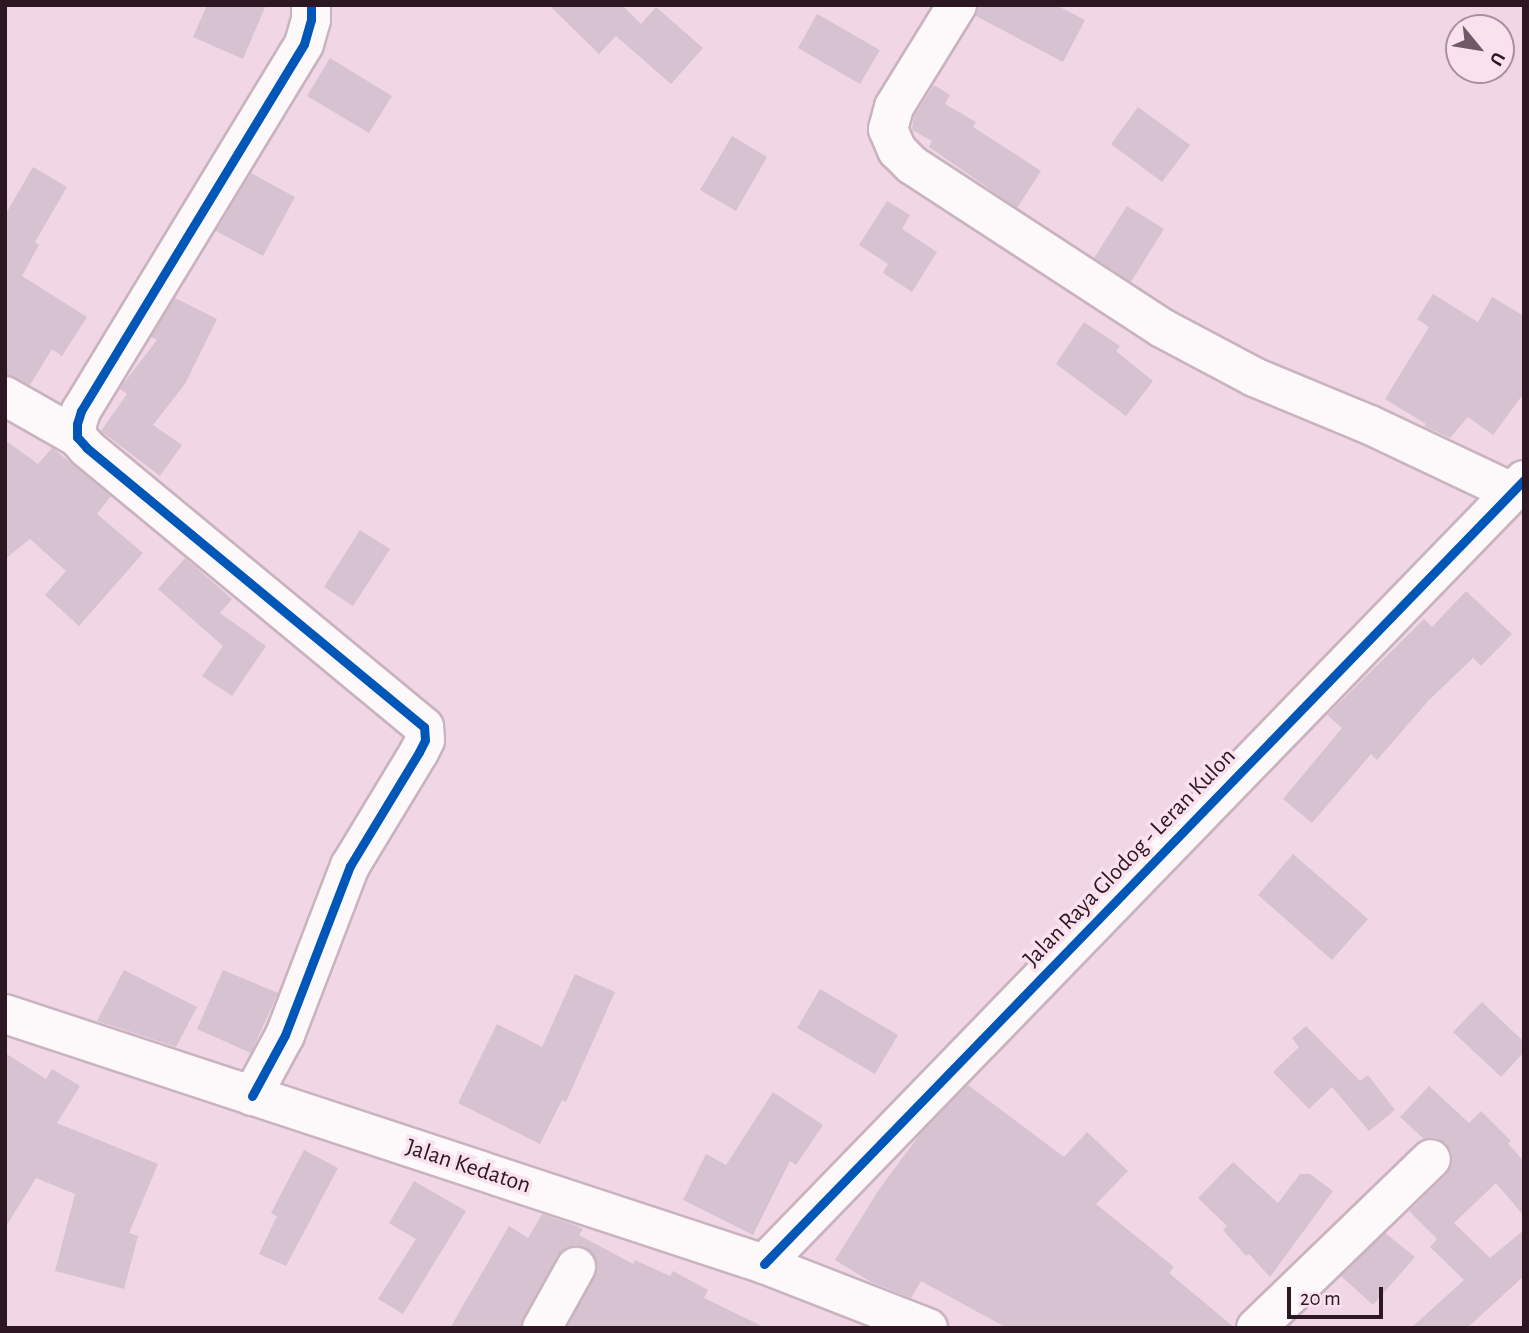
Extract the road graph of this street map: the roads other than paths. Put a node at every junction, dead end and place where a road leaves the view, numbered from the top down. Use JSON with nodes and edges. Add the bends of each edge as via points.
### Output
{"nodes":[{"id":1,"x":311,"y":5,"type":"edge"},
{"id":2,"x":957,"y":5,"type":"edge"},
{"id":3,"x":5,"y":396,"type":"edge"},
{"id":4,"x":77,"y":437,"type":"junction"},
{"id":5,"x":1518,"y":486,"type":"edge"},
{"id":6,"x":5,"y":1014,"type":"edge"},
{"id":7,"x":252,"y":1096,"type":"junction"},
{"id":8,"x":1431,"y":1159,"type":"dead end"},
{"id":9,"x":764,"y":1264,"type":"junction"},
{"id":10,"x":576,"y":1267,"type":"dead end"},
{"id":11,"x":542,"y":1328,"type":"edge"},
{"id":12,"x":928,"y":1328,"type":"edge"},
{"id":13,"x":1256,"y":1328,"type":"edge"}],
"edges":[{"from":1,"to":4,"type":"street","via":[[304,44],[81,411]]},
{"from":2,"to":5,"type":"street","via":[[894,107],[888,129],[897,150],[912,165],[1162,328],[1254,377]]},
{"from":3,"to":4,"type":"street"},
{"from":4,"to":7,"type":"street","via":[[424,727],[425,740],[419,752],[350,866],[285,1035]]},
{"from":5,"to":9,"type":"street","name":"Jalan Raya Glodog - Leran Kulon"},
{"from":6,"to":7,"type":"street","name":"Jalan Kedaton"},
{"from":7,"to":9,"type":"street","name":"Jalan Kedaton"},
{"from":8,"to":13,"type":"street"},
{"from":9,"to":12,"type":"street","name":"Jalan Kedaton"},
{"from":10,"to":11,"type":"street"}]}
